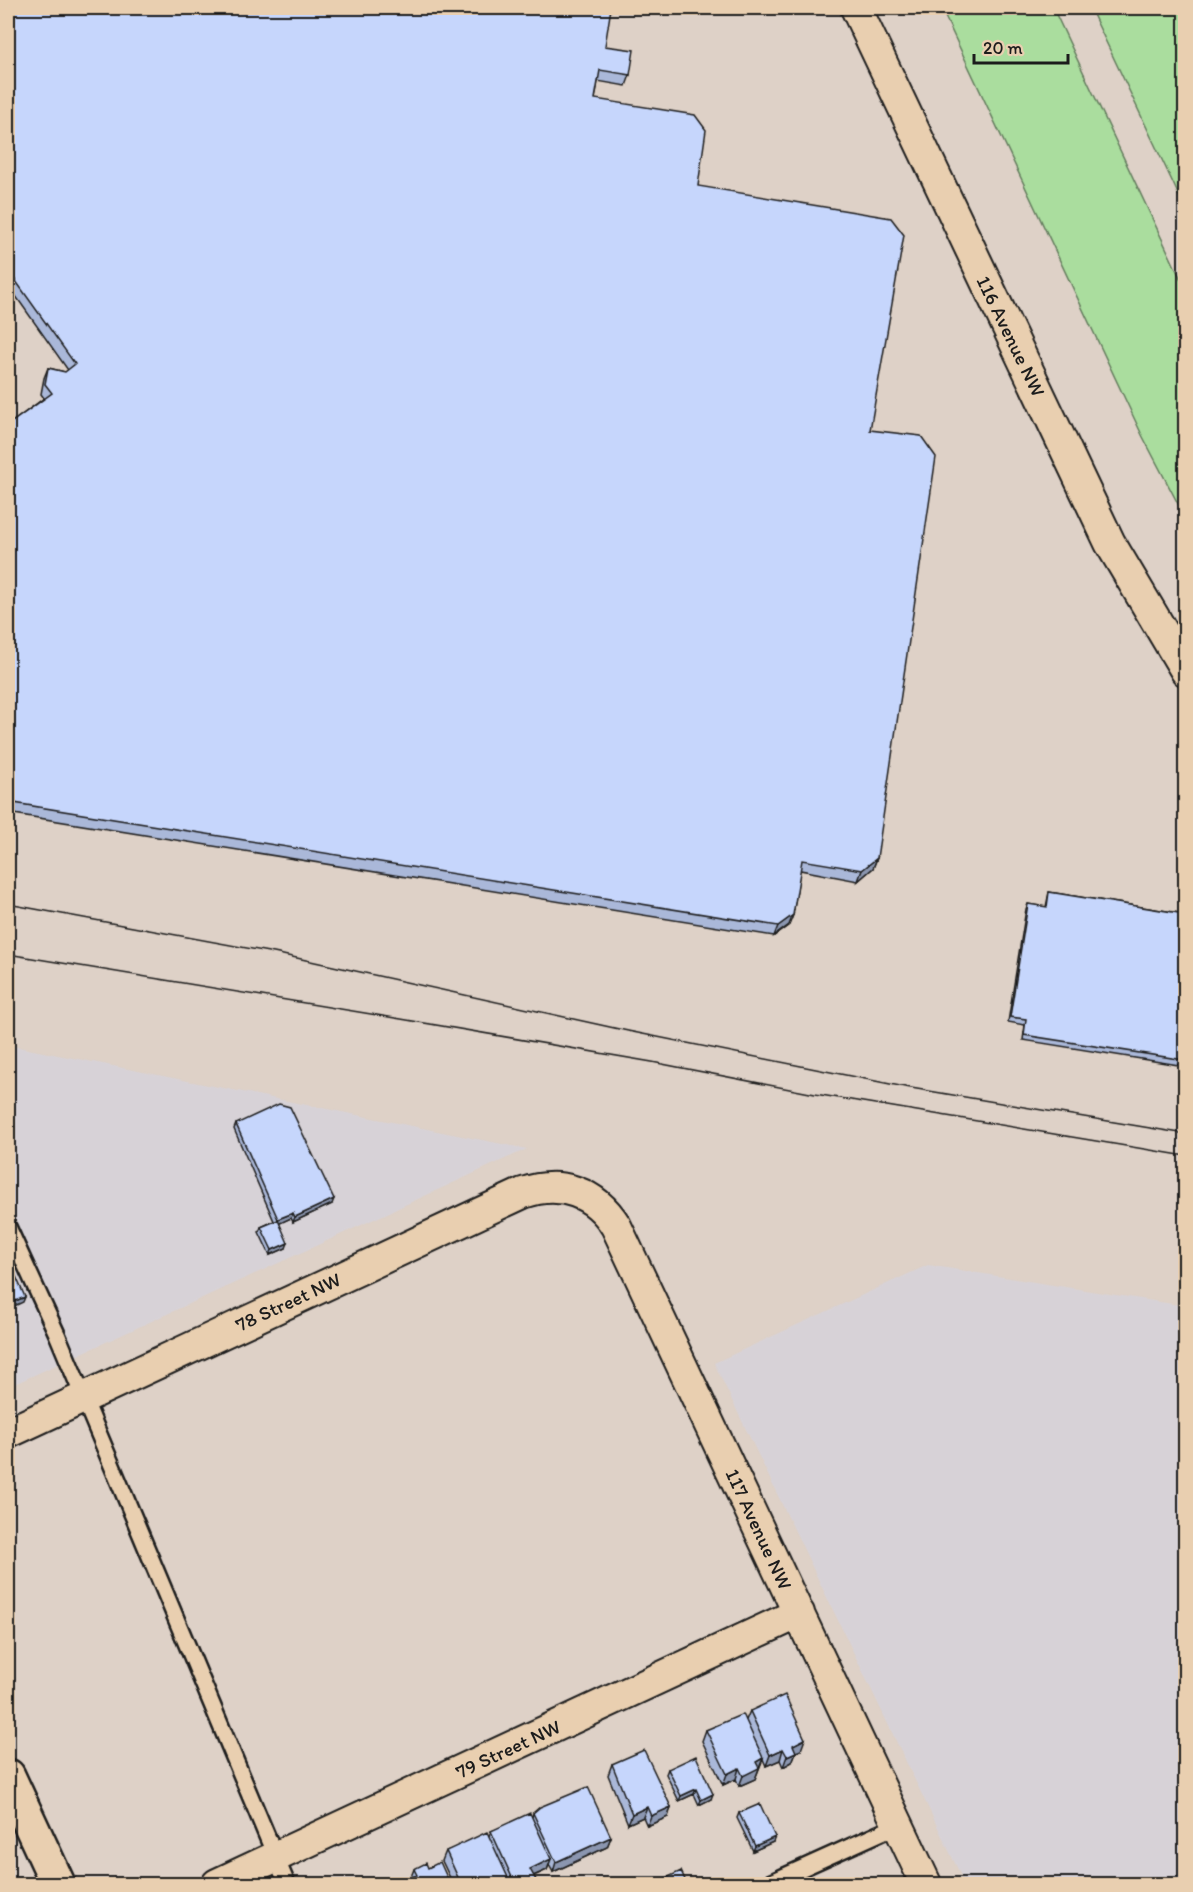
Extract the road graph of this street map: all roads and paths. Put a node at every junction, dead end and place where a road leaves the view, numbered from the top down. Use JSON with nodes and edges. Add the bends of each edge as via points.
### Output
{"nodes":[{"id":1,"x":856,"y":8,"type":"edge"},
{"id":2,"x":1181,"y":665,"type":"edge"},
{"id":3,"x":573,"y":1190,"type":"joint"},
{"id":4,"x":8,"y":1227,"type":"edge"},
{"id":5,"x":83,"y":1397,"type":"junction"},
{"id":6,"x":8,"y":1433,"type":"edge"},
{"id":7,"x":799,"y":1612,"type":"junction"},
{"id":8,"x":8,"y":1776,"type":"edge"},
{"id":9,"x":898,"y":1825,"type":"junction"},
{"id":10,"x":275,"y":1858,"type":"junction"},
{"id":11,"x":58,"y":1884,"type":"edge"},
{"id":12,"x":217,"y":1884,"type":"edge"},
{"id":13,"x":287,"y":1884,"type":"edge"},
{"id":14,"x":767,"y":1884,"type":"edge"},
{"id":15,"x":926,"y":1884,"type":"edge"}],
"edges":[{"from":1,"to":2,"type":"street","name":"116 Avenue NW","via":[[1110,543]]},
{"from":3,"to":5,"type":"street","name":"78 Street NW","via":[[549,1187],[523,1193]]},
{"from":3,"to":7,"type":"street","name":"117 Avenue NW","via":[[602,1207],[616,1226]]},
{"from":4,"to":5,"type":"lane"},
{"from":5,"to":6,"type":"street","name":"78 Street NW"},
{"from":5,"to":10,"type":"lane"},
{"from":7,"to":9,"type":"street","name":"117 Avenue NW"},
{"from":7,"to":10,"type":"street","name":"79 Street NW"},
{"from":8,"to":11,"type":"main road"},
{"from":9,"to":14,"type":"lane"},
{"from":9,"to":15,"type":"street","name":"117 Avenue NW"},
{"from":10,"to":12,"type":"street","name":"79 Street NW"},
{"from":10,"to":13,"type":"lane"}]}
